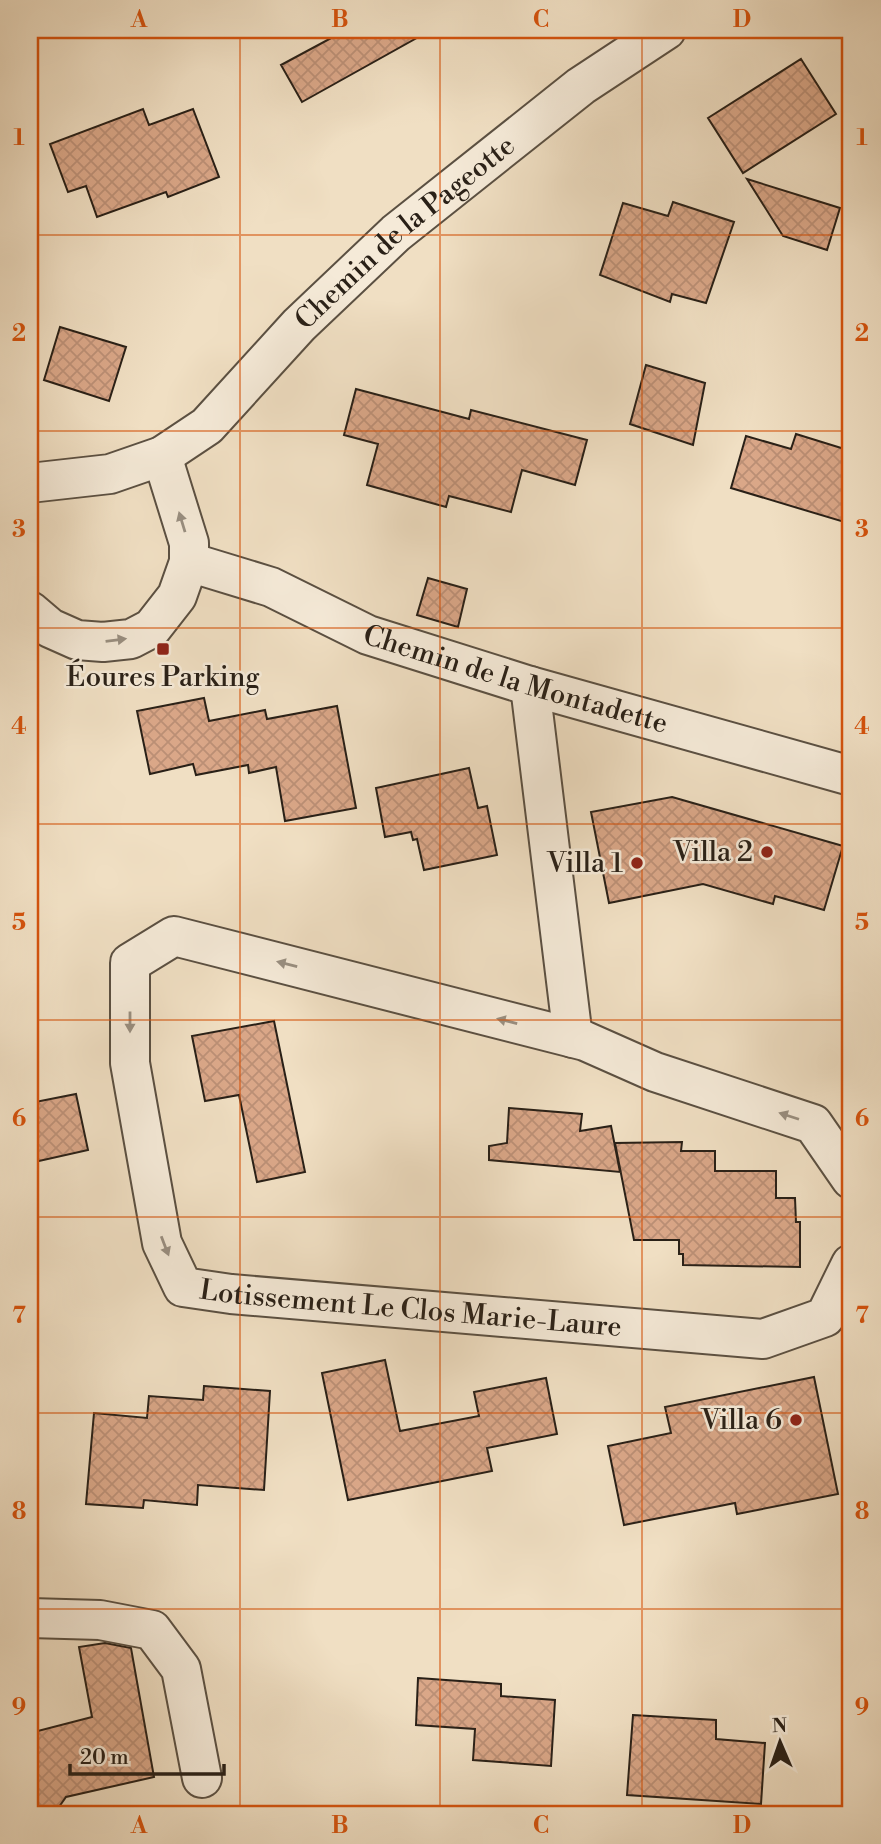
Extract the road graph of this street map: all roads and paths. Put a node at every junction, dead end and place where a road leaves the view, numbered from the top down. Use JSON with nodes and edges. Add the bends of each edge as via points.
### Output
{"nodes":[{"id":1,"x":666,"y":30,"type":"edge"},
{"id":2,"x":162,"y":456,"type":"junction"},
{"id":3,"x":30,"y":483,"type":"edge"},
{"id":4,"x":190,"y":562,"type":"junction"},
{"id":5,"x":30,"y":611,"type":"edge"},
{"id":6,"x":530,"y":686,"type":"junction"},
{"id":7,"x":851,"y":776,"type":"edge"},
{"id":8,"x":573,"y":1038,"type":"junction"},
{"id":9,"x":851,"y":1179,"type":"edge"},
{"id":10,"x":851,"y":1265,"type":"edge"},
{"id":11,"x":30,"y":1618,"type":"edge"},
{"id":12,"x":202,"y":1779,"type":"dead end"}],
"edges":[{"from":1,"to":2,"type":"street","name":"Chemin de la Pageotte","via":[[581,86],[396,233],[299,325],[207,426]]},
{"from":2,"to":3,"type":"street","name":"Chemin de la Pageotte","via":[[110,474]]},
{"from":4,"to":2,"type":"street","one_way":true,"via":[[189,543]]},
{"from":5,"to":4,"type":"street","one_way":true,"via":[[50,628],[78,640],[131,639],[152,628],[177,596]]},
{"from":4,"to":6,"type":"street","name":"Chemin de la Montadette","via":[[271,587],[368,635]]},
{"from":6,"to":7,"type":"street","name":"Chemin de la Montadette"},
{"from":6,"to":8,"type":"street"},
{"from":9,"to":8,"type":"street","name":"Lotissement Le Clos Marie-Laure","one_way":true,"via":[[813,1124],[655,1072]]},
{"from":8,"to":10,"type":"street","name":"Lotissement Le Clos Marie-Laure","one_way":true,"via":[[174,936],[130,963],[130,1063],[162,1243],[183,1287],[763,1339],[825,1317]]},
{"from":11,"to":12,"type":"street","via":[[100,1620],[152,1630],[180,1669]]}]}
